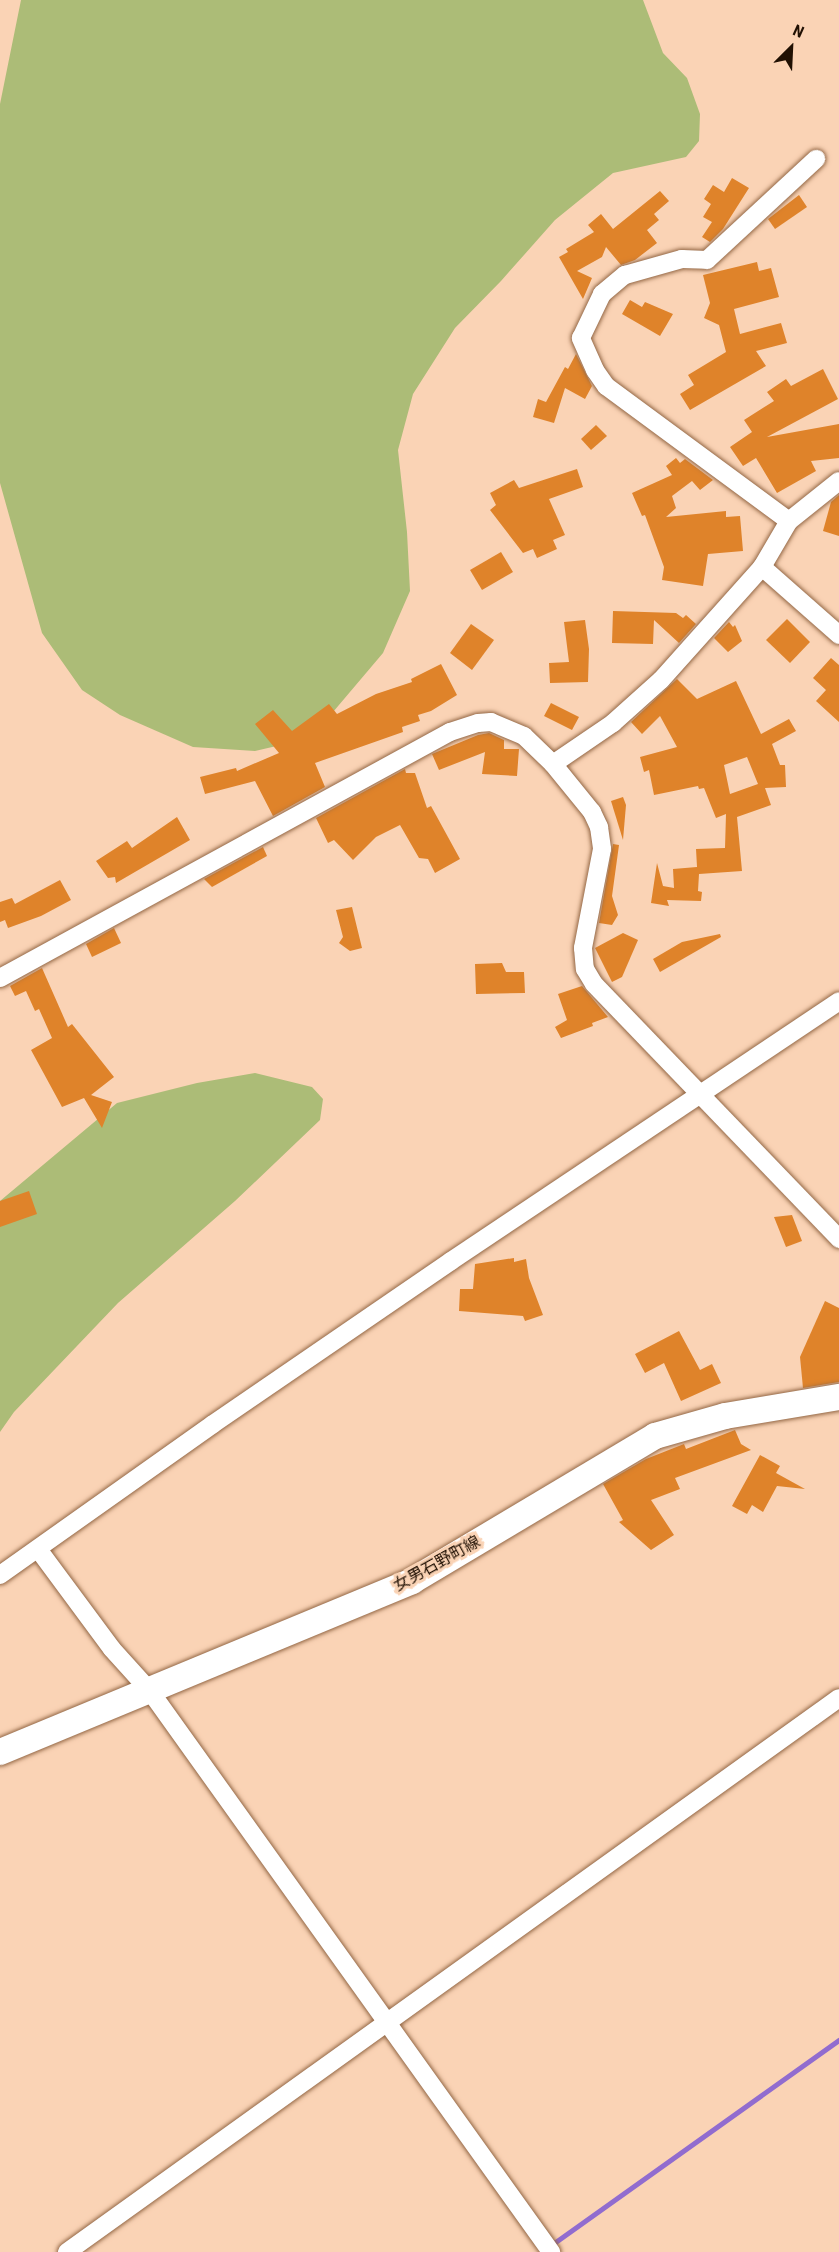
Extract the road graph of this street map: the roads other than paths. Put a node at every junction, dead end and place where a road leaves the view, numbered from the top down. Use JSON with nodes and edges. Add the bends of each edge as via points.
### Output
{"nodes":[{"id":1,"x":816,"y":159,"type":"dead end"},
{"id":2,"x":839,"y":481,"type":"edge"},
{"id":3,"x":789,"y":521,"type":"junction"},
{"id":4,"x":762,"y":567,"type":"junction"},
{"id":5,"x":839,"y":635,"type":"edge"},
{"id":6,"x":553,"y":764,"type":"junction"},
{"id":7,"x":0,"y":978,"type":"edge"},
{"id":8,"x":839,"y":1001,"type":"edge"},
{"id":9,"x":700,"y":1092,"type":"junction"},
{"id":10,"x":839,"y":1239,"type":"edge"},
{"id":11,"x":839,"y":1397,"type":"edge"},
{"id":12,"x":38,"y":1549,"type":"junction"},
{"id":13,"x":0,"y":1575,"type":"edge"},
{"id":14,"x":150,"y":1691,"type":"junction"},
{"id":15,"x":839,"y":1698,"type":"edge"},
{"id":16,"x":0,"y":1752,"type":"edge"},
{"id":17,"x":386,"y":2023,"type":"junction"},
{"id":18,"x":67,"y":2252,"type":"edge"},
{"id":19,"x":551,"y":2252,"type":"edge"}],
"edges":[{"from":1,"to":3,"type":"street","via":[[707,260],[682,259],[625,275],[602,294],[581,338],[606,386]]},
{"from":2,"to":3,"type":"street"},
{"from":3,"to":4,"type":"street"},
{"from":4,"to":5,"type":"street"},
{"from":4,"to":6,"type":"street","via":[[661,680],[613,723]]},
{"from":6,"to":7,"type":"street","via":[[524,736],[491,722],[450,732]]},
{"from":6,"to":9,"type":"street","via":[[592,812],[599,827],[602,849],[583,948],[585,969],[594,984]]},
{"from":8,"to":9,"type":"street"},
{"from":9,"to":10,"type":"street"},
{"from":9,"to":12,"type":"street","via":[[232,1411]]},
{"from":11,"to":14,"type":"main road","name":"女男石野町線","via":[[725,1416],[655,1436],[412,1581]]},
{"from":12,"to":13,"type":"street"},
{"from":12,"to":14,"type":"street","via":[[112,1649]]},
{"from":14,"to":16,"type":"main road","name":"女男石野町線"},
{"from":14,"to":17,"type":"street"},
{"from":15,"to":17,"type":"street"},
{"from":17,"to":18,"type":"street"},
{"from":17,"to":19,"type":"street"}]}
